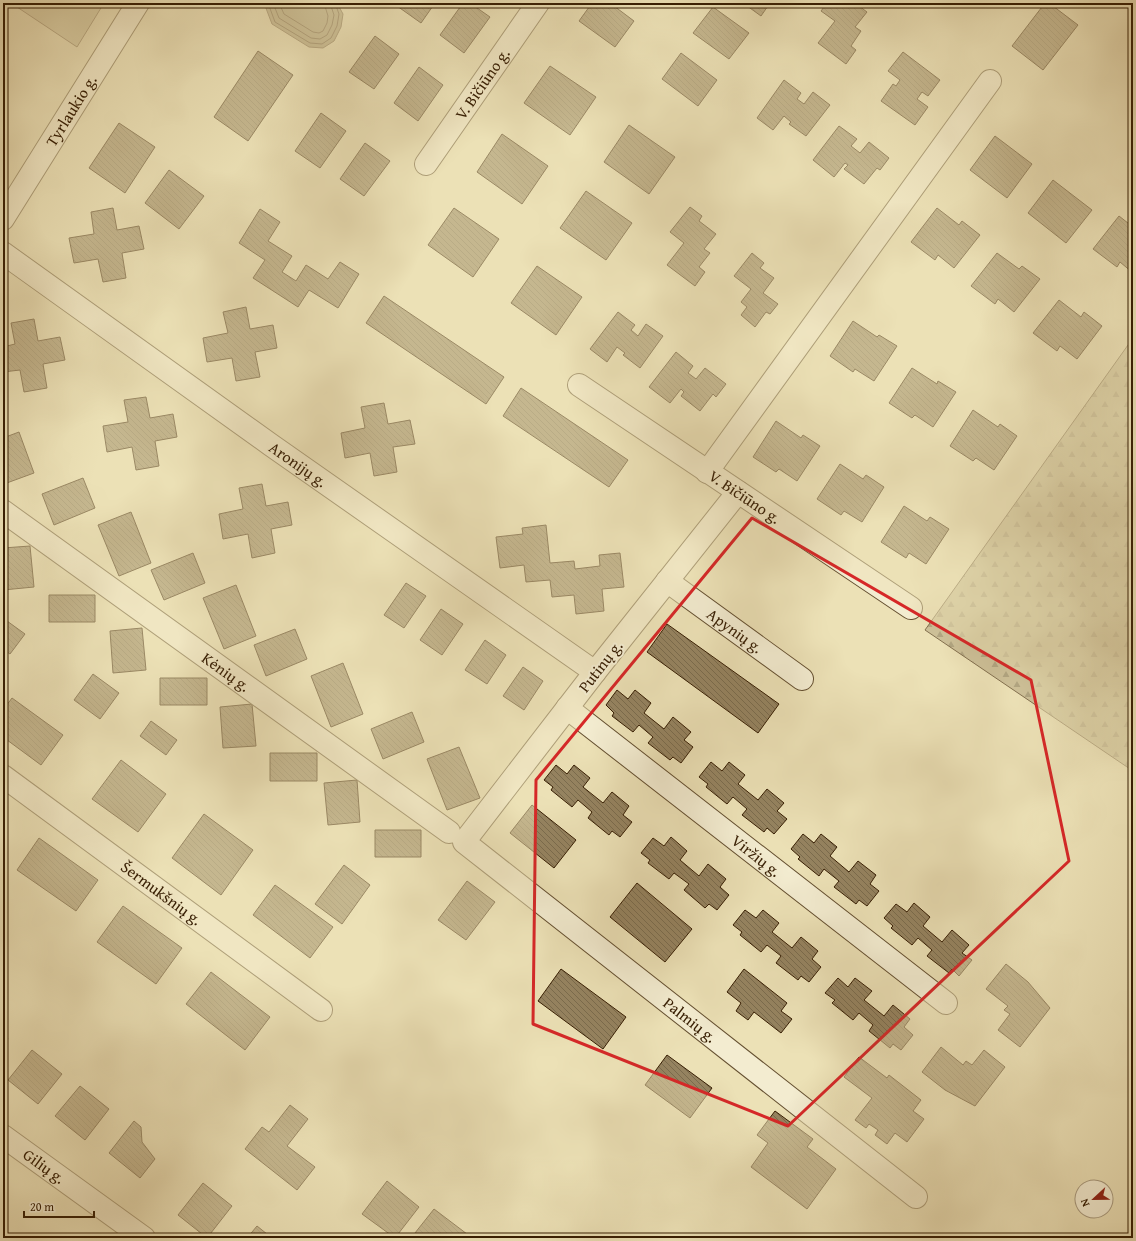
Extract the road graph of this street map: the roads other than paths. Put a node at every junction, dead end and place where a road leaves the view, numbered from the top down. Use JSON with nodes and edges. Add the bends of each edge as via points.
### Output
{"nodes":[{"id":1,"x":138,"y":3,"type":"edge"},
{"id":2,"x":538,"y":3,"type":"edge"},
{"id":3,"x":990,"y":81,"type":"dead end"},
{"id":4,"x":426,"y":164,"type":"dead end"},
{"id":5,"x":3,"y":219,"type":"edge"},
{"id":6,"x":3,"y":253,"type":"edge"},
{"id":7,"x":579,"y":385,"type":"dead end"},
{"id":8,"x":708,"y":472,"type":"junction"},
{"id":9,"x":738,"y":492,"type":"junction"},
{"id":10,"x":3,"y":511,"type":"edge"},
{"id":11,"x":667,"y":581,"type":"junction"},
{"id":12,"x":911,"y":608,"type":"dead end"},
{"id":13,"x":595,"y":672,"type":"junction"},
{"id":14,"x":802,"y":679,"type":"dead end"},
{"id":15,"x":567,"y":708,"type":"junction"},
{"id":16,"x":3,"y":776,"type":"edge"},
{"id":17,"x":457,"y":837,"type":"junction"},
{"id":18,"x":946,"y":1003,"type":"dead end"},
{"id":19,"x":320,"y":1010,"type":"dead end"},
{"id":20,"x":3,"y":1136,"type":"edge"},
{"id":21,"x":916,"y":1198,"type":"dead end"},
{"id":22,"x":144,"y":1238,"type":"edge"}],
"edges":[{"from":1,"to":5,"type":"street","name":"Tyrlaukio g."},
{"from":2,"to":4,"type":"street","name":"V. Bičiūno g."},
{"from":3,"to":8,"type":"street"},
{"from":6,"to":13,"type":"street","name":"Aronijų g."},
{"from":7,"to":8,"type":"street","name":"V. Bičiūno g."},
{"from":8,"to":9,"type":"street","name":"V. Bičiūno g."},
{"from":9,"to":11,"type":"street","name":"Putinų g."},
{"from":9,"to":12,"type":"street","name":"V. Bičiūno g."},
{"from":10,"to":17,"type":"street","name":"Kėnių g."},
{"from":11,"to":13,"type":"street","name":"Putinų g."},
{"from":11,"to":14,"type":"street","name":"Apynių g."},
{"from":13,"to":15,"type":"street","name":"Putinų g."},
{"from":15,"to":17,"type":"street","name":"Putinų g."},
{"from":15,"to":18,"type":"street","name":"Viržių g."},
{"from":16,"to":19,"type":"street","name":"Šermukšnių g."},
{"from":17,"to":21,"type":"street","name":"Palmių g."},
{"from":20,"to":22,"type":"street","name":"Gilių g."}]}
